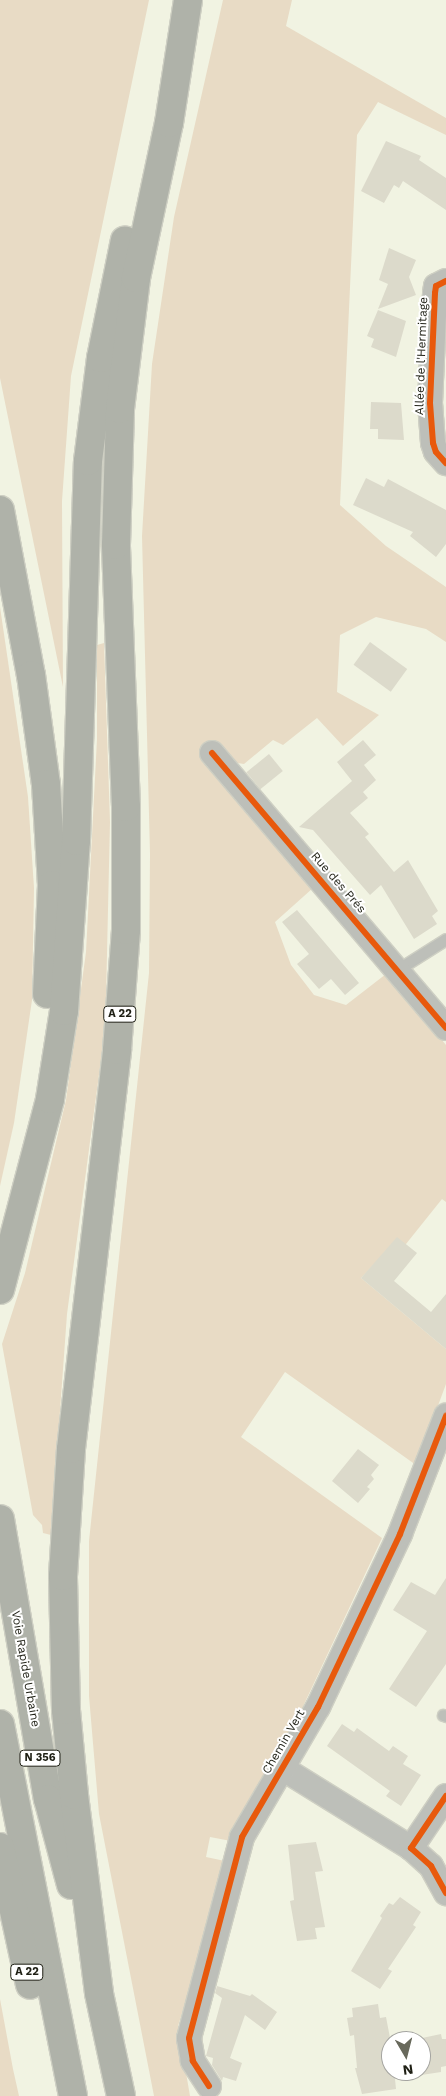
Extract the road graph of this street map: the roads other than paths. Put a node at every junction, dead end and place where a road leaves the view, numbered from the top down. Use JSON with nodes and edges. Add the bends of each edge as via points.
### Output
{"nodes":[{"id":1,"x":188,"y":0,"type":"edge"},
{"id":2,"x":181,"y":36,"type":"junction"},
{"id":3,"x":446,"y":281,"type":"edge"},
{"id":4,"x":446,"y":463,"type":"edge"},
{"id":5,"x":0,"y":510,"type":"edge"},
{"id":6,"x":212,"y":753,"type":"dead end"},
{"id":7,"x":446,"y":939,"type":"edge"},
{"id":8,"x":397,"y":970,"type":"junction"},
{"id":9,"x":446,"y":1028,"type":"edge"},
{"id":10,"x":24,"y":1184,"type":"junction"},
{"id":11,"x":0,"y":1250,"type":"edge"},
{"id":12,"x":0,"y":1290,"type":"edge"},
{"id":13,"x":446,"y":1416,"type":"edge"},
{"id":14,"x":0,"y":1520,"type":"edge"},
{"id":15,"x":0,"y":1724,"type":"edge"},
{"id":16,"x":282,"y":1768,"type":"junction"},
{"id":17,"x":446,"y":1796,"type":"edge"},
{"id":18,"x":0,"y":1848,"type":"edge"},
{"id":19,"x":410,"y":1848,"type":"junction"},
{"id":20,"x":446,"y":1893,"type":"edge"},
{"id":21,"x":99,"y":1992,"type":"junction"},
{"id":22,"x":209,"y":2086,"type":"dead end"},
{"id":23,"x":54,"y":2096,"type":"edge"},
{"id":24,"x":73,"y":2096,"type":"edge"},
{"id":25,"x":121,"y":2096,"type":"edge"}],
"edges":[{"from":1,"to":2,"type":"highway","number":"A 22"},
{"from":2,"to":10,"type":"highway","via":[[151,118],[95,393],[84,551],[71,937],[56,1072]]},
{"from":2,"to":21,"type":"highway","number":"A 22","via":[[169,123],[136,278],[120,409],[116,544],[126,808],[126,930],[117,1050],[71,1449],[64,1560],[68,1740]]},
{"from":3,"to":4,"type":"street","name":"Allée de l'Hermitage","via":[[436,286],[435,293],[430,403],[436,452]]},
{"from":5,"to":10,"type":"highway","via":[[42,752],[52,885],[42,1051]]},
{"from":6,"to":8,"type":"street","name":"Rue des Prés"},
{"from":7,"to":8,"type":"lane"},
{"from":8,"to":9,"type":"street","name":"Rue des Prés"},
{"from":10,"to":11,"type":"highway"},
{"from":10,"to":12,"type":"highway"},
{"from":13,"to":16,"type":"street","name":"Chemin Vert","via":[[392,1552],[318,1706]]},
{"from":14,"to":21,"type":"highway","name":"Voie Rapide Urbaine","number":"N 356","via":[[48,1799]]},
{"from":15,"to":24,"type":"highway","number":"N 356","via":[[34,1912]]},
{"from":16,"to":19,"type":"street"},
{"from":16,"to":22,"type":"street","name":"Chemin Vert","via":[[242,1837],[190,2031],[190,2054]]},
{"from":17,"to":19,"type":"street"},
{"from":18,"to":23,"type":"highway","number":"A 22"},
{"from":19,"to":20,"type":"street","via":[[431,1866]]},
{"from":21,"to":25,"type":"highway","number":"A 22"}]}
